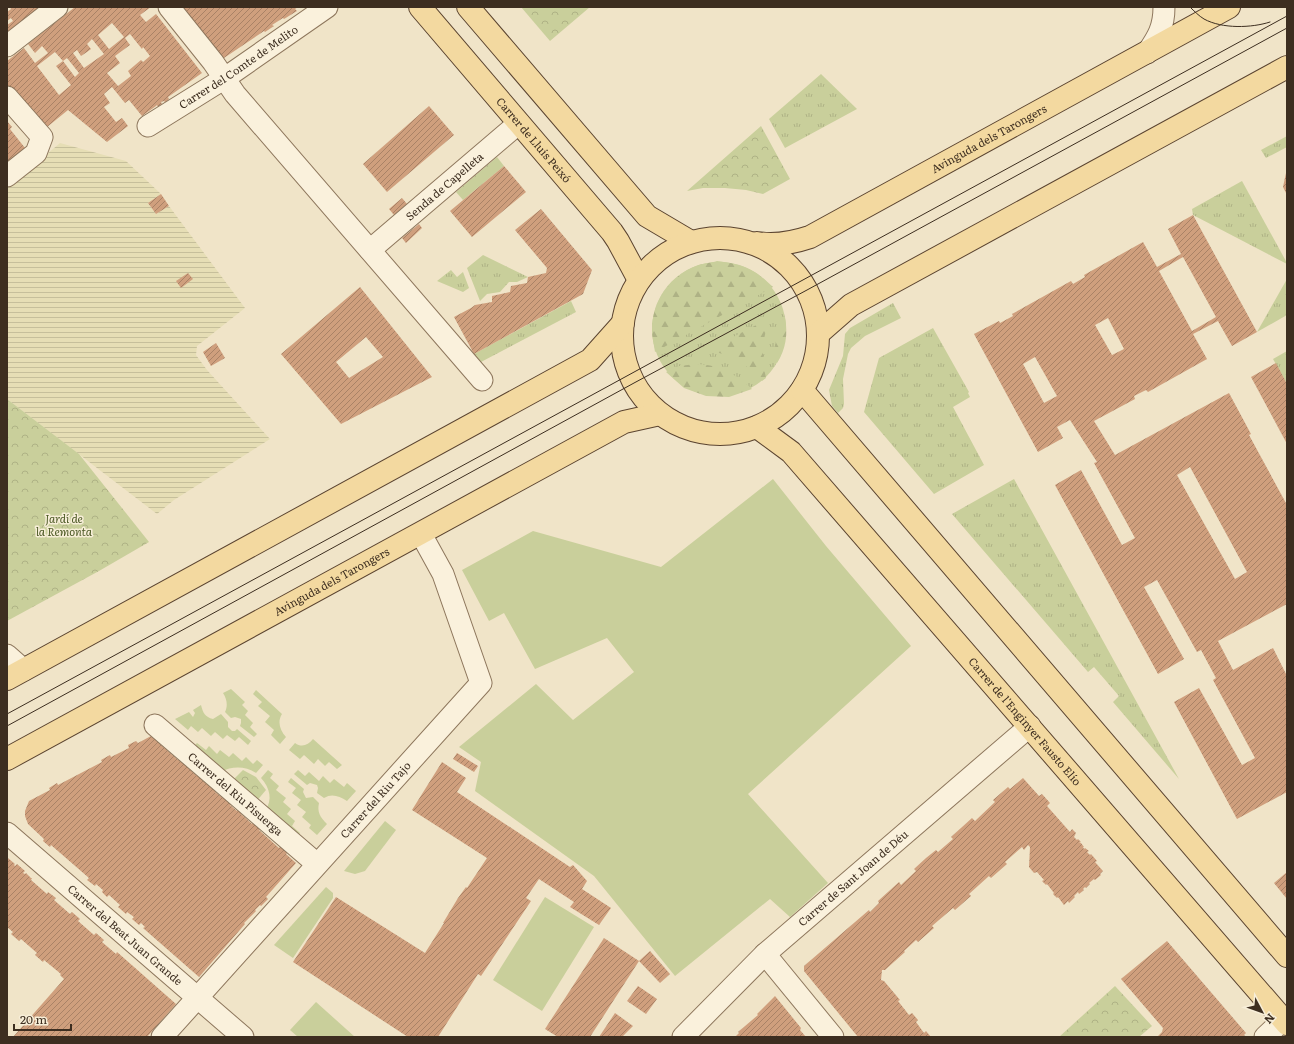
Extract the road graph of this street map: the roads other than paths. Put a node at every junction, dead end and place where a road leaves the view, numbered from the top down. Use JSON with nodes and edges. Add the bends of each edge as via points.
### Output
{"nodes":[{"id":1,"x":57,"y":7,"type":"edge"},
{"id":2,"x":169,"y":7,"type":"edge"},
{"id":3,"x":327,"y":7,"type":"edge"},
{"id":4,"x":420,"y":7,"type":"edge"},
{"id":5,"x":468,"y":7,"type":"edge"},
{"id":6,"x":1164,"y":7,"type":"edge"},
{"id":7,"x":1229,"y":7,"type":"edge"},
{"id":8,"x":7,"y":46,"type":"edge"},
{"id":9,"x":1147,"y":53,"type":"junction"},
{"id":10,"x":1287,"y":67,"type":"edge"},
{"id":11,"x":225,"y":78,"type":"junction"},
{"id":12,"x":7,"y":97,"type":"edge"},
{"id":13,"x":519,"y":123,"type":"junction"},
{"id":14,"x":148,"y":126,"type":"dead end"},
{"id":15,"x":7,"y":176,"type":"edge"},
{"id":16,"x":742,"y":240,"type":"junction"},
{"id":17,"x":691,"y":242,"type":"junction"},
{"id":18,"x":370,"y":250,"type":"junction"},
{"id":19,"x":639,"y":280,"type":"junction"},
{"id":20,"x":623,"y":323,"type":"junction"},
{"id":21,"x":819,"y":333,"type":"junction"},
{"id":22,"x":482,"y":380,"type":"dead end"},
{"id":23,"x":802,"y":390,"type":"junction"},
{"id":24,"x":660,"y":414,"type":"junction"},
{"id":25,"x":757,"y":427,"type":"junction"},
{"id":26,"x":421,"y":534,"type":"junction"},
{"id":27,"x":7,"y":655,"type":"edge"},
{"id":28,"x":16,"y":674,"type":"edge"},
{"id":29,"x":155,"y":725,"type":"dead end"},
{"id":30,"x":1030,"y":726,"type":"junction"},
{"id":31,"x":7,"y":759,"type":"edge"},
{"id":32,"x":9,"y":837,"type":"edge"},
{"id":33,"x":317,"y":864,"type":"junction"},
{"id":34,"x":765,"y":954,"type":"junction"},
{"id":35,"x":1287,"y":956,"type":"edge"},
{"id":36,"x":197,"y":997,"type":"junction"},
{"id":37,"x":1285,"y":1022,"type":"edge"},
{"id":38,"x":162,"y":1037,"type":"edge"},
{"id":39,"x":243,"y":1037,"type":"edge"},
{"id":40,"x":683,"y":1037,"type":"edge"},
{"id":41,"x":834,"y":1037,"type":"edge"},
{"id":42,"x":1265,"y":1037,"type":"edge"}],
"edges":[{"from":1,"to":8,"type":"street"},
{"from":2,"to":11,"type":"street"},
{"from":3,"to":11,"type":"street","name":"Carrer del Comte de Melito"},
{"from":4,"to":13,"type":"main road","name":"Carrer de Lluís Peixó"},
{"from":5,"to":17,"type":"main road","via":[[647,216]]},
{"from":6,"to":9,"type":"street","via":[[1164,19],[1159,36]]},
{"from":7,"to":9,"type":"main road","name":"Avinguda dels Tarongers"},
{"from":9,"to":16,"type":"main road","name":"Avinguda dels Tarongers","via":[[810,237],[782,244]]},
{"from":10,"to":21,"type":"main road","via":[[851,305]]},
{"from":11,"to":14,"type":"street","name":"Carrer del Comte de Melito"},
{"from":11,"to":18,"type":"street","via":[[235,94]]},
{"from":12,"to":15,"type":"street","via":[[42,137],[36,153]]},
{"from":13,"to":18,"type":"street","name":"Senda de Capelleta"},
{"from":13,"to":19,"type":"main road","name":"Carrer de Lluís Peixó","via":[[612,232]]},
{"from":16,"to":17,"type":"main road","via":[[725,237]]},
{"from":16,"to":21,"type":"main road","via":[[758,245],[789,265],[807,290],[815,311]]},
{"from":17,"to":19,"type":"main road","via":[[662,256]]},
{"from":18,"to":22,"type":"street"},
{"from":19,"to":20,"type":"main road","via":[[631,294]]},
{"from":20,"to":24,"type":"main road","via":[[623,350],[630,375],[645,400]]},
{"from":20,"to":28,"type":"main road","via":[[590,360]]},
{"from":21,"to":23,"type":"main road","via":[[815,363]]},
{"from":23,"to":25,"type":"main road","via":[[782,412]]},
{"from":23,"to":35,"type":"main road"},
{"from":24,"to":25,"type":"main road","via":[[678,424],[710,433],[737,432]]},
{"from":24,"to":26,"type":"main road","name":"Avinguda dels Tarongers","via":[[624,422]]},
{"from":25,"to":30,"type":"main road","name":"Carrer de l'Enginyer Fausto Elío","via":[[791,452]]},
{"from":26,"to":31,"type":"main road","name":"Avinguda dels Tarongers"},
{"from":26,"to":33,"type":"street","name":"Carrer del Riu Tajo","via":[[443,574],[481,683]]},
{"from":27,"to":28,"type":"street"},
{"from":29,"to":33,"type":"street","name":"Carrer del Riu Pisuerga"},
{"from":30,"to":34,"type":"street","name":"Carrer de Sant Joan de Déu"},
{"from":30,"to":37,"type":"main road","name":"Carrer de l'Enginyer Fausto Elío"},
{"from":32,"to":36,"type":"street","name":"Carrer del Beat Juan Grande"},
{"from":33,"to":36,"type":"street","name":"Carrer del Riu Tajo"},
{"from":34,"to":40,"type":"street","name":"Carrer de Sant Joan de Déu"},
{"from":34,"to":41,"type":"street"},
{"from":36,"to":38,"type":"street","name":"Carrer del Riu Tajo"},
{"from":36,"to":39,"type":"street","name":"Carrer del Beat Juan Grande"},
{"from":37,"to":42,"type":"street"}]}
